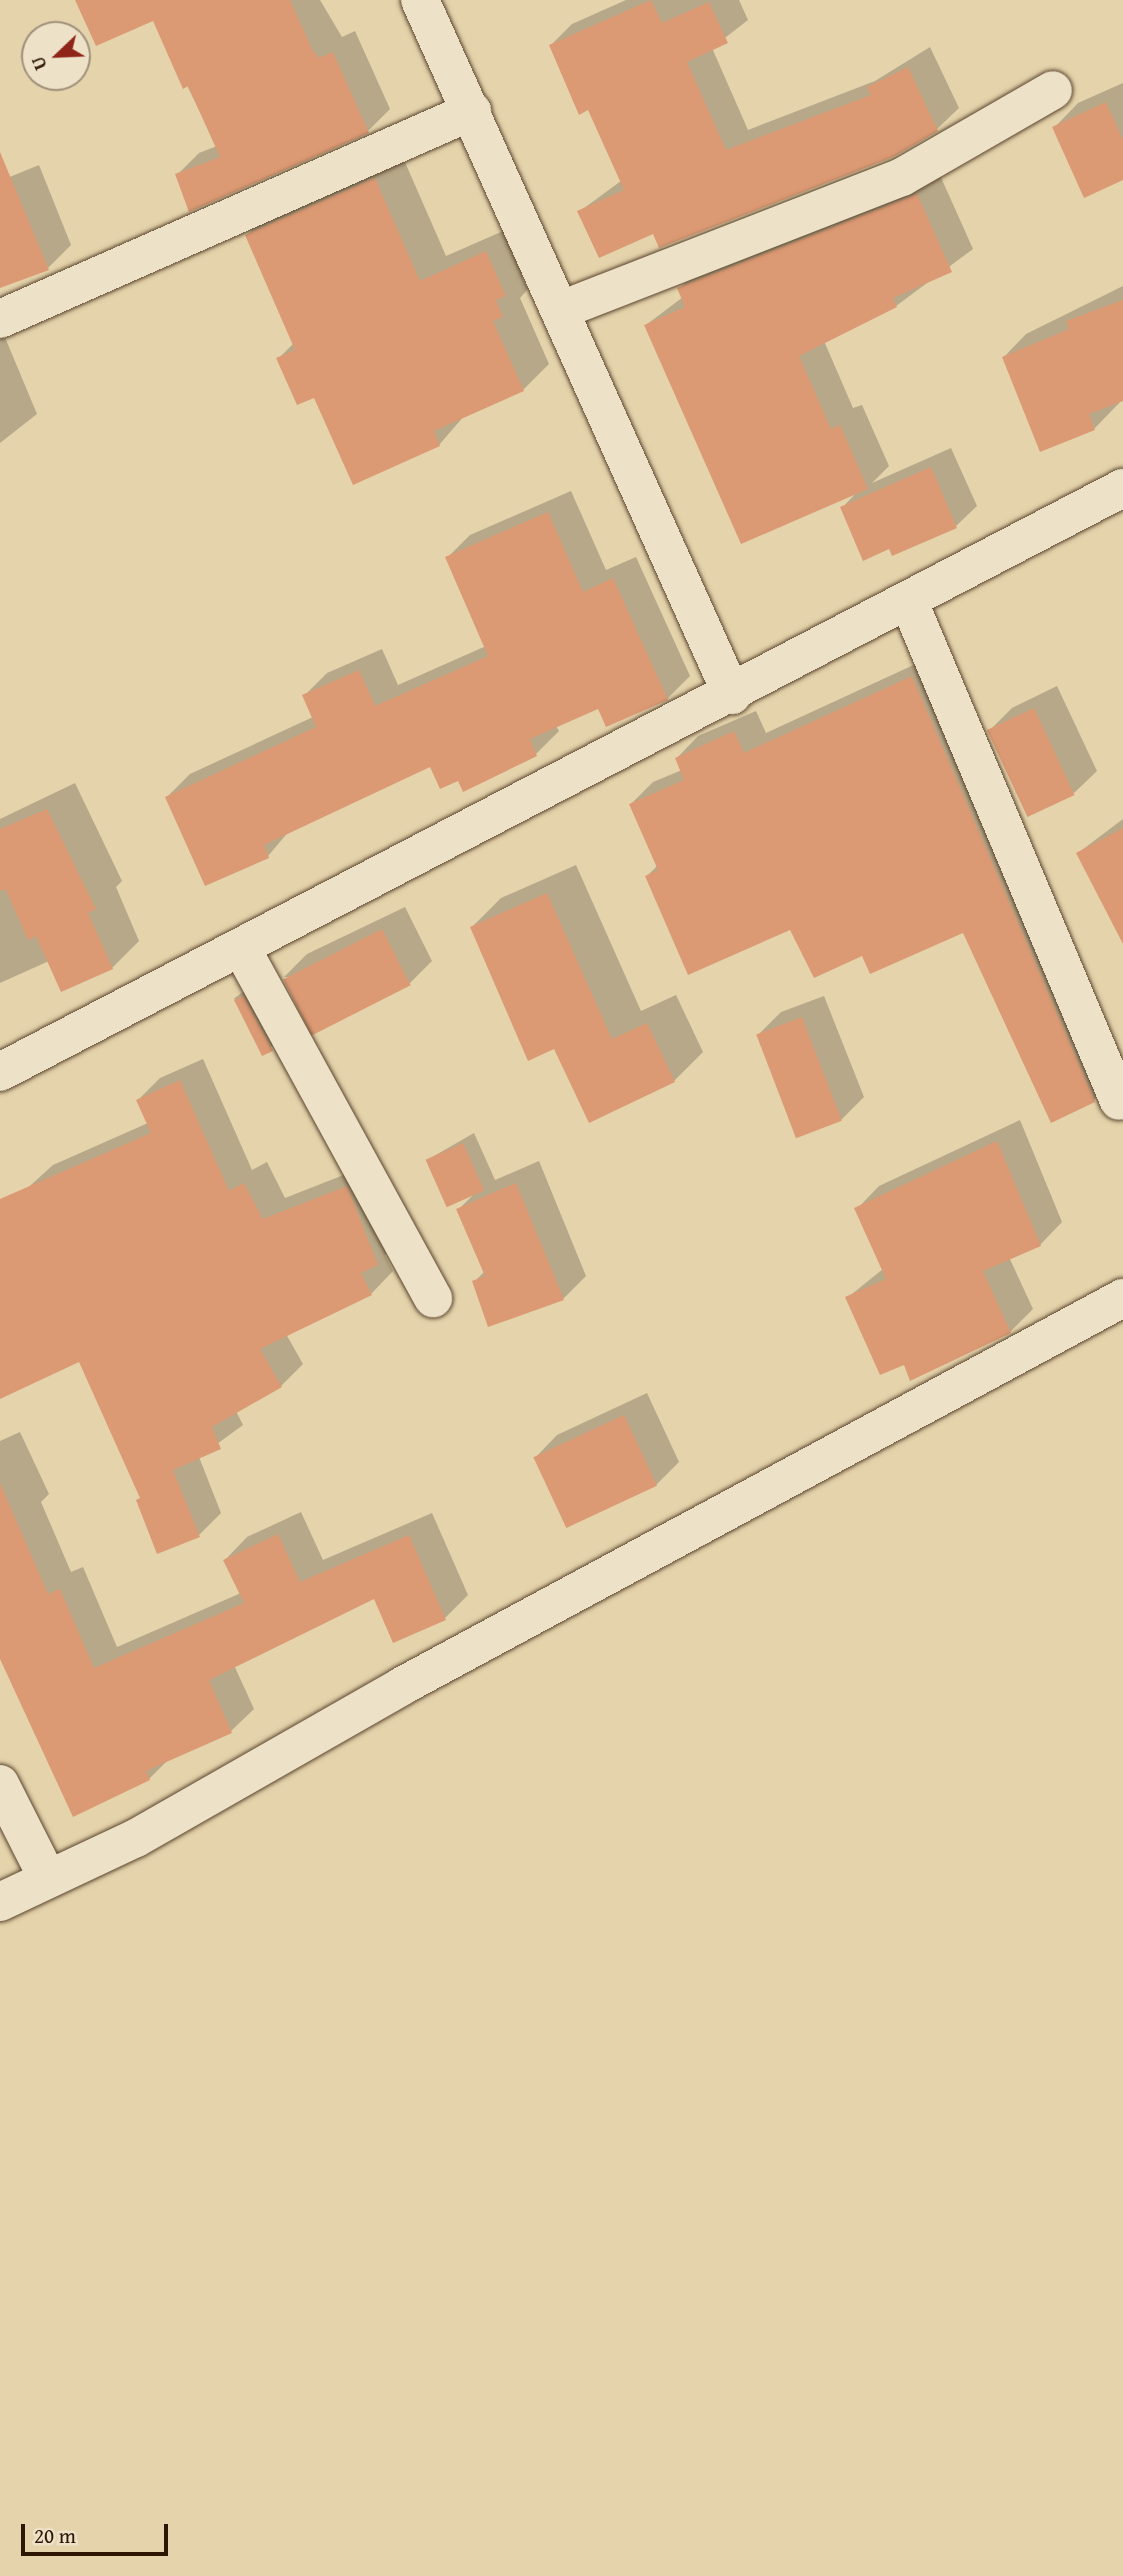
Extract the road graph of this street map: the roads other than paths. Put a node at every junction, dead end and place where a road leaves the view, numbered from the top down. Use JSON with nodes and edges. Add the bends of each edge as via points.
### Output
{"nodes":[{"id":1,"x":420,"y":0,"type":"edge"},
{"id":2,"x":1053,"y":90,"type":"dead end"},
{"id":3,"x":472,"y":111,"type":"junction"},
{"id":4,"x":561,"y":310,"type":"junction"},
{"id":5,"x":0,"y":319,"type":"edge"},
{"id":6,"x":1123,"y":488,"type":"edge"},
{"id":7,"x":909,"y":603,"type":"junction"},
{"id":8,"x":732,"y":695,"type":"junction"},
{"id":9,"x":243,"y":951,"type":"junction"},
{"id":10,"x":0,"y":1072,"type":"edge"},
{"id":11,"x":1119,"y":1101,"type":"dead end"},
{"id":12,"x":433,"y":1298,"type":"dead end"},
{"id":13,"x":1123,"y":1298,"type":"edge"},
{"id":14,"x":0,"y":1784,"type":"edge"},
{"id":15,"x":47,"y":1877,"type":"junction"},
{"id":16,"x":0,"y":1902,"type":"edge"}],
"edges":[{"from":1,"to":3,"type":"street"},
{"from":2,"to":4,"type":"street","via":[[902,177]]},
{"from":3,"to":4,"type":"street"},
{"from":3,"to":5,"type":"street"},
{"from":4,"to":8,"type":"street"},
{"from":6,"to":7,"type":"street"},
{"from":7,"to":8,"type":"street"},
{"from":7,"to":11,"type":"street"},
{"from":8,"to":9,"type":"street"},
{"from":9,"to":10,"type":"street"},
{"from":9,"to":12,"type":"street"},
{"from":13,"to":15,"type":"street","via":[[402,1686],[135,1838]]},
{"from":14,"to":15,"type":"street"},
{"from":15,"to":16,"type":"street"}]}
